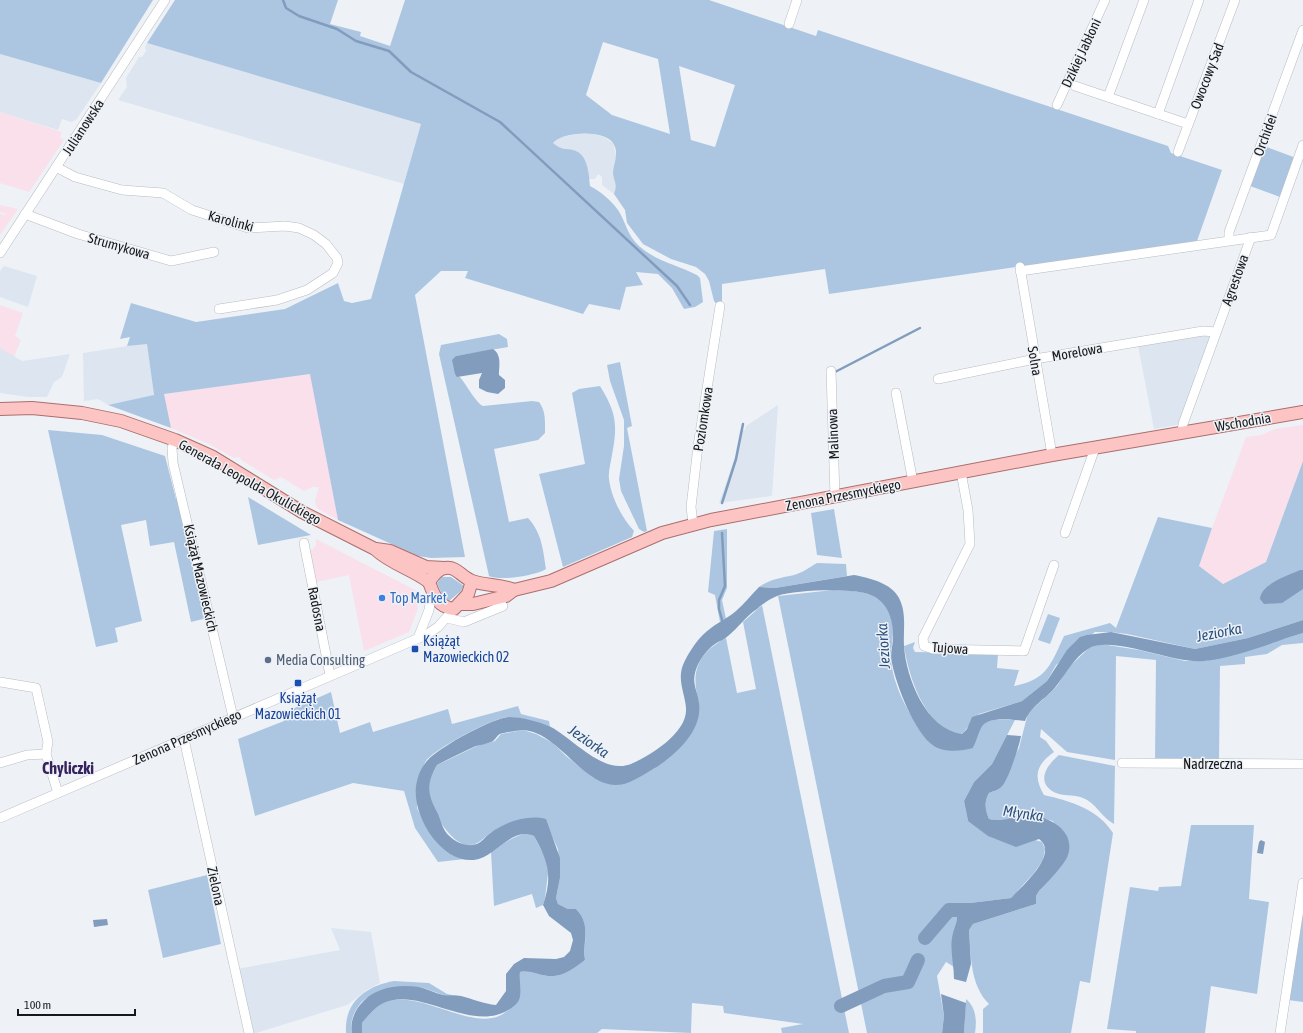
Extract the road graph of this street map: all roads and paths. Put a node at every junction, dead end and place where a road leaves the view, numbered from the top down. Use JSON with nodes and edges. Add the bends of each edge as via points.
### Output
{"nodes":[{"id":1,"x":165,"y":0,"type":"edge"},
{"id":2,"x":797,"y":0,"type":"edge"},
{"id":3,"x":1105,"y":0,"type":"edge"},
{"id":4,"x":1144,"y":0,"type":"edge"},
{"id":5,"x":1199,"y":0,"type":"edge"},
{"id":6,"x":1236,"y":0,"type":"edge"},
{"id":7,"x":789,"y":24,"type":"dead end"},
{"id":8,"x":1303,"y":30,"type":"edge"},
{"id":9,"x":1075,"y":86,"type":"dead end"},
{"id":10,"x":1108,"y":97,"type":"junction"},
{"id":11,"x":1057,"y":105,"type":"dead end"},
{"id":12,"x":1158,"y":114,"type":"junction"},
{"id":13,"x":1188,"y":124,"type":"junction"},
{"id":14,"x":1303,"y":145,"type":"edge"},
{"id":15,"x":1178,"y":152,"type":"dead end"},
{"id":16,"x":56,"y":167,"type":"junction"},
{"id":17,"x":25,"y":214,"type":"junction"},
{"id":18,"x":1250,"y":237,"type":"junction"},
{"id":19,"x":1229,"y":240,"type":"junction"},
{"id":20,"x":214,"y":252,"type":"dead end"},
{"id":21,"x":0,"y":253,"type":"edge"},
{"id":22,"x":219,"y":309,"type":"dead end"},
{"id":23,"x":720,"y":310,"type":"dead end"},
{"id":24,"x":1216,"y":332,"type":"junction"},
{"id":25,"x":1035,"y":359,"type":"junction"},
{"id":26,"x":831,"y":370,"type":"dead end"},
{"id":27,"x":938,"y":379,"type":"dead end"},
{"id":28,"x":896,"y":393,"type":"dead end"},
{"id":29,"x":1,"y":408,"type":"edge"},
{"id":30,"x":1303,"y":412,"type":"edge"},
{"id":31,"x":1182,"y":433,"type":"junction"},
{"id":32,"x":175,"y":440,"type":"junction"},
{"id":33,"x":1095,"y":448,"type":"junction"},
{"id":34,"x":1052,"y":455,"type":"junction"},
{"id":35,"x":961,"y":472,"type":"junction"},
{"id":36,"x":913,"y":482,"type":"junction"},
{"id":37,"x":835,"y":497,"type":"junction"},
{"id":38,"x":692,"y":524,"type":"junction"},
{"id":39,"x":1065,"y":533,"type":"dead end"},
{"id":40,"x":304,"y":543,"type":"dead end"},
{"id":41,"x":375,"y":549,"type":"junction"},
{"id":42,"x":1054,"y":565,"type":"dead end"},
{"id":43,"x":444,"y":568,"type":"junction"},
{"id":44,"x":472,"y":581,"type":"junction"},
{"id":45,"x":431,"y":587,"type":"junction"},
{"id":46,"x":514,"y":590,"type":"junction"},
{"id":47,"x":503,"y":606,"type":"dead end"},
{"id":48,"x":453,"y":610,"type":"junction"},
{"id":49,"x":418,"y":638,"type":"junction"},
{"id":50,"x":330,"y":675,"type":"junction"},
{"id":51,"x":0,"y":682,"type":"edge"},
{"id":52,"x":233,"y":717,"type":"junction"},
{"id":53,"x":184,"y":739,"type":"junction"},
{"id":54,"x":46,"y":754,"type":"junction"},
{"id":55,"x":1122,"y":763,"type":"dead end"},
{"id":56,"x":0,"y":764,"type":"edge"},
{"id":57,"x":1303,"y":764,"type":"edge"},
{"id":58,"x":58,"y":793,"type":"junction"},
{"id":59,"x":0,"y":818,"type":"edge"},
{"id":60,"x":1303,"y":883,"type":"edge"},
{"id":61,"x":249,"y":1033,"type":"edge"},
{"id":62,"x":1280,"y":1033,"type":"edge"}],
"edges":[{"from":1,"to":16,"type":"street","name":"Julianowska"},
{"from":2,"to":7,"type":"street"},
{"from":3,"to":11,"type":"street","name":"Dzikiej Jabłoni"},
{"from":4,"to":10,"type":"street"},
{"from":5,"to":12,"type":"street"},
{"from":6,"to":13,"type":"street","name":"Owocowy Sad"},
{"from":8,"to":19,"type":"street","name":"Orchidei","via":[[1229,232]]},
{"from":9,"to":10,"type":"street"},
{"from":10,"to":12,"type":"street"},
{"from":12,"to":13,"type":"street"},
{"from":13,"to":15,"type":"street","name":"Owocowy Sad"},
{"from":14,"to":18,"type":"street","name":"Agrestowa","via":[[1271,235]]},
{"from":16,"to":17,"type":"street","name":"Julianowska"},
{"from":16,"to":22,"type":"street","name":"Karolinki","via":[[75,177],[122,190],[164,193],[192,210],[248,228],[299,228],[326,244],[337,258],[334,273],[306,290],[277,300]]},
{"from":17,"to":20,"type":"street","name":"Strumykowa","via":[[67,230],[171,261]]},
{"from":17,"to":21,"type":"street","name":"Julianowska"},
{"from":18,"to":19,"type":"street"},
{"from":18,"to":24,"type":"street","name":"Agrestowa"},
{"from":19,"to":25,"type":"street","name":"Solna","via":[[1020,269]]},
{"from":23,"to":38,"type":"street","name":"Poziomkowa","via":[[697,454],[691,507]]},
{"from":24,"to":25,"type":"street","name":"Morelowa","via":[[1203,331]]},
{"from":24,"to":31,"type":"street","name":"Agrestowa"},
{"from":25,"to":27,"type":"street","name":"Morelowa"},
{"from":25,"to":34,"type":"street","name":"Solna"},
{"from":26,"to":37,"type":"street","name":"Malinowa"},
{"from":28,"to":36,"type":"street"},
{"from":29,"to":32,"type":"main road","name":"Generała Leopolda Okulickiego","via":[[82,413],[121,421]]},
{"from":30,"to":31,"type":"main road","name":"Wschodnia"},
{"from":31,"to":33,"type":"main road","name":"Zenona Przesmyckiego"},
{"from":32,"to":41,"type":"main road","name":"Generała Leopolda Okulickiego","via":[[213,458],[302,512]]},
{"from":32,"to":52,"type":"street","name":"Książąt Mazowieckich","via":[[172,448],[173,463]]},
{"from":33,"to":34,"type":"main road","name":"Zenona Przesmyckiego"},
{"from":33,"to":39,"type":"street"},
{"from":34,"to":35,"type":"main road","name":"Zenona Przesmyckiego"},
{"from":35,"to":36,"type":"main road","name":"Zenona Przesmyckiego"},
{"from":35,"to":42,"type":"street","name":"Tujowa","via":[[968,510],[970,544],[922,638],[924,646],[933,649],[1024,651]]},
{"from":36,"to":37,"type":"main road","name":"Zenona Przesmyckiego"},
{"from":37,"to":38,"type":"main road","name":"Zenona Przesmyckiego"},
{"from":38,"to":46,"type":"main road","name":"Zenona Przesmyckiego","via":[[642,541],[550,581]]},
{"from":40,"to":50,"type":"street","name":"Radosna"},
{"from":41,"to":43,"type":"main road","name":"Generała Leopolda Okulickiego","via":[[390,551],[426,567]]},
{"from":41,"to":45,"type":"main road","name":"Generała Leopolda Okulickiego","via":[[382,556],[414,572]]},
{"from":43,"to":44,"type":"main road","via":[[456,570]]},
{"from":43,"to":45,"type":"main road","via":[[436,573]]},
{"from":44,"to":46,"type":"main road","via":[[505,586]]},
{"from":44,"to":48,"type":"main road","via":[[468,594]]},
{"from":45,"to":48,"type":"main road","via":[[440,604]]},
{"from":45,"to":49,"type":"street","via":[[429,610]]},
{"from":46,"to":48,"type":"main road","name":"Zenona Przesmyckiego","via":[[506,596]]},
{"from":47,"to":48,"type":"street","via":[[464,622]]},
{"from":48,"to":49,"type":"street","name":"Zenona Przesmyckiego","via":[[432,631]]},
{"from":49,"to":50,"type":"street","name":"Zenona Przesmyckiego"},
{"from":50,"to":52,"type":"street","name":"Zenona Przesmyckiego"},
{"from":51,"to":54,"type":"street","via":[[36,688],[48,742]]},
{"from":52,"to":53,"type":"street","name":"Zenona Przesmyckiego"},
{"from":53,"to":58,"type":"street","name":"Zenona Przesmyckiego"},
{"from":53,"to":61,"type":"street","name":"Zielona"},
{"from":54,"to":56,"type":"street","via":[[27,755]]},
{"from":54,"to":58,"type":"street"},
{"from":55,"to":57,"type":"street","name":"Nadrzeczna"},
{"from":58,"to":59,"type":"street","name":"Zenona Przesmyckiego"},
{"from":60,"to":62,"type":"street"}]}
